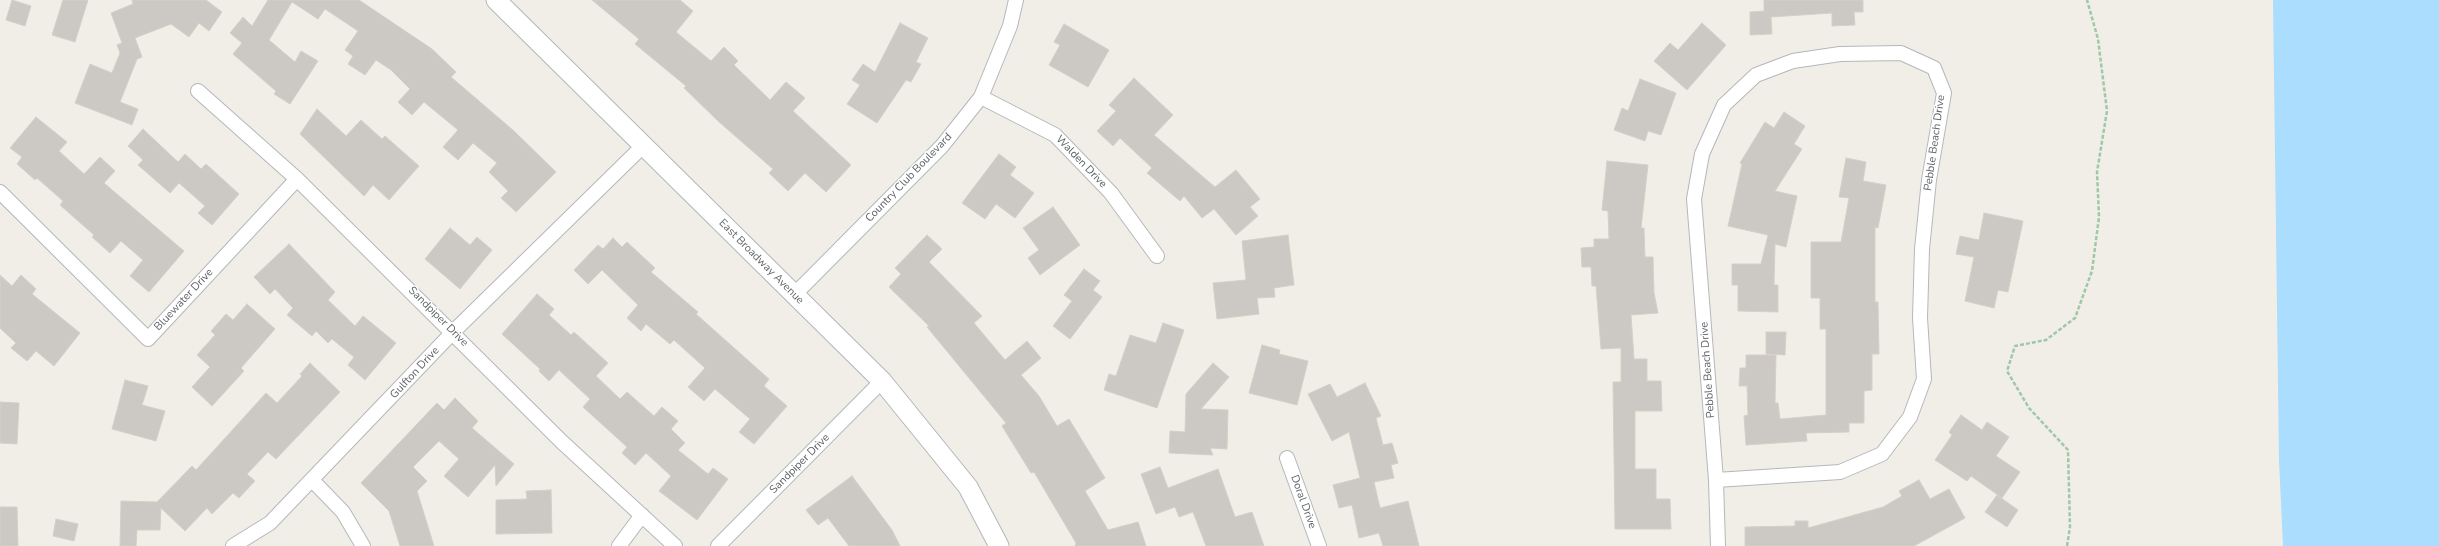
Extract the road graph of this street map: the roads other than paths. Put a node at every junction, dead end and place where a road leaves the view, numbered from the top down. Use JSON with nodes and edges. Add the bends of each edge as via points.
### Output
{"nodes":[{"id":1,"x":496,"y":0,"type":"edge"},
{"id":2,"x":1016,"y":0,"type":"edge"},
{"id":3,"x":198,"y":91,"type":"dead end"},
{"id":4,"x":981,"y":96,"type":"junction"},
{"id":5,"x":644,"y":145,"type":"junction"},
{"id":6,"x":297,"y":179,"type":"junction"},
{"id":7,"x":0,"y":192,"type":"edge"},
{"id":8,"x":1157,"y":256,"type":"dead end"},
{"id":9,"x":794,"y":295,"type":"junction"},
{"id":10,"x":453,"y":332,"type":"junction"},
{"id":11,"x":882,"y":381,"type":"junction"},
{"id":12,"x":1287,"y":458,"type":"dead end"},
{"id":13,"x":1716,"y":480,"type":"junction"},
{"id":14,"x":313,"y":481,"type":"junction"},
{"id":15,"x":642,"y":516,"type":"junction"},
{"id":16,"x":234,"y":546,"type":"edge"},
{"id":17,"x":363,"y":546,"type":"edge"},
{"id":18,"x":619,"y":546,"type":"edge"},
{"id":19,"x":675,"y":546,"type":"edge"},
{"id":20,"x":718,"y":546,"type":"edge"},
{"id":21,"x":999,"y":546,"type":"edge"},
{"id":22,"x":1319,"y":546,"type":"edge"},
{"id":23,"x":1718,"y":546,"type":"edge"}],
"edges":[{"from":1,"to":5,"type":"street","name":"East Broadway Avenue"},
{"from":2,"to":4,"type":"street","name":"Country Club Boulevard","via":[[1010,26]]},
{"from":3,"to":6,"type":"street","name":"Sandpiper Drive"},
{"from":4,"to":8,"type":"street","name":"Walden Drive","via":[[1055,135],[1111,193]]},
{"from":4,"to":9,"type":"street","name":"Country Club Boulevard","via":[[942,146]]},
{"from":5,"to":9,"type":"street","name":"East Broadway Avenue"},
{"from":5,"to":10,"type":"street","name":"Gulfton Drive"},
{"from":6,"to":7,"type":"street","name":"Bluewater Drive","via":[[148,339]]},
{"from":6,"to":10,"type":"street","name":"Sandpiper Drive"},
{"from":9,"to":11,"type":"street","name":"East Broadway Avenue"},
{"from":10,"to":14,"type":"street","name":"Gulfton Drive"},
{"from":10,"to":15,"type":"street","name":"Sandpiper Drive","via":[[562,442]]},
{"from":11,"to":20,"type":"street","name":"Sandpiper Drive"},
{"from":11,"to":21,"type":"street","name":"East Broadway Avenue","via":[[968,487]]},
{"from":12,"to":22,"type":"street","name":"Doral Drive"},
{"from":13,"to":13,"type":"street","name":"Pebble Beach Drive","via":[[1694,199],[1702,154],[1724,105],[1756,75],[1793,61],[1840,54],[1901,53],[1934,68],[1944,93],[1929,180],[1922,249],[1920,318],[1924,379],[1910,417],[1882,454],[1840,472]]},
{"from":13,"to":23,"type":"street","name":"Pebble Beach Drive"},
{"from":14,"to":16,"type":"street","name":"Gulfton Drive","via":[[270,523]]},
{"from":14,"to":17,"type":"street","via":[[342,512]]},
{"from":15,"to":18,"type":"street"},
{"from":15,"to":19,"type":"street","name":"Sandpiper Drive"}]}
